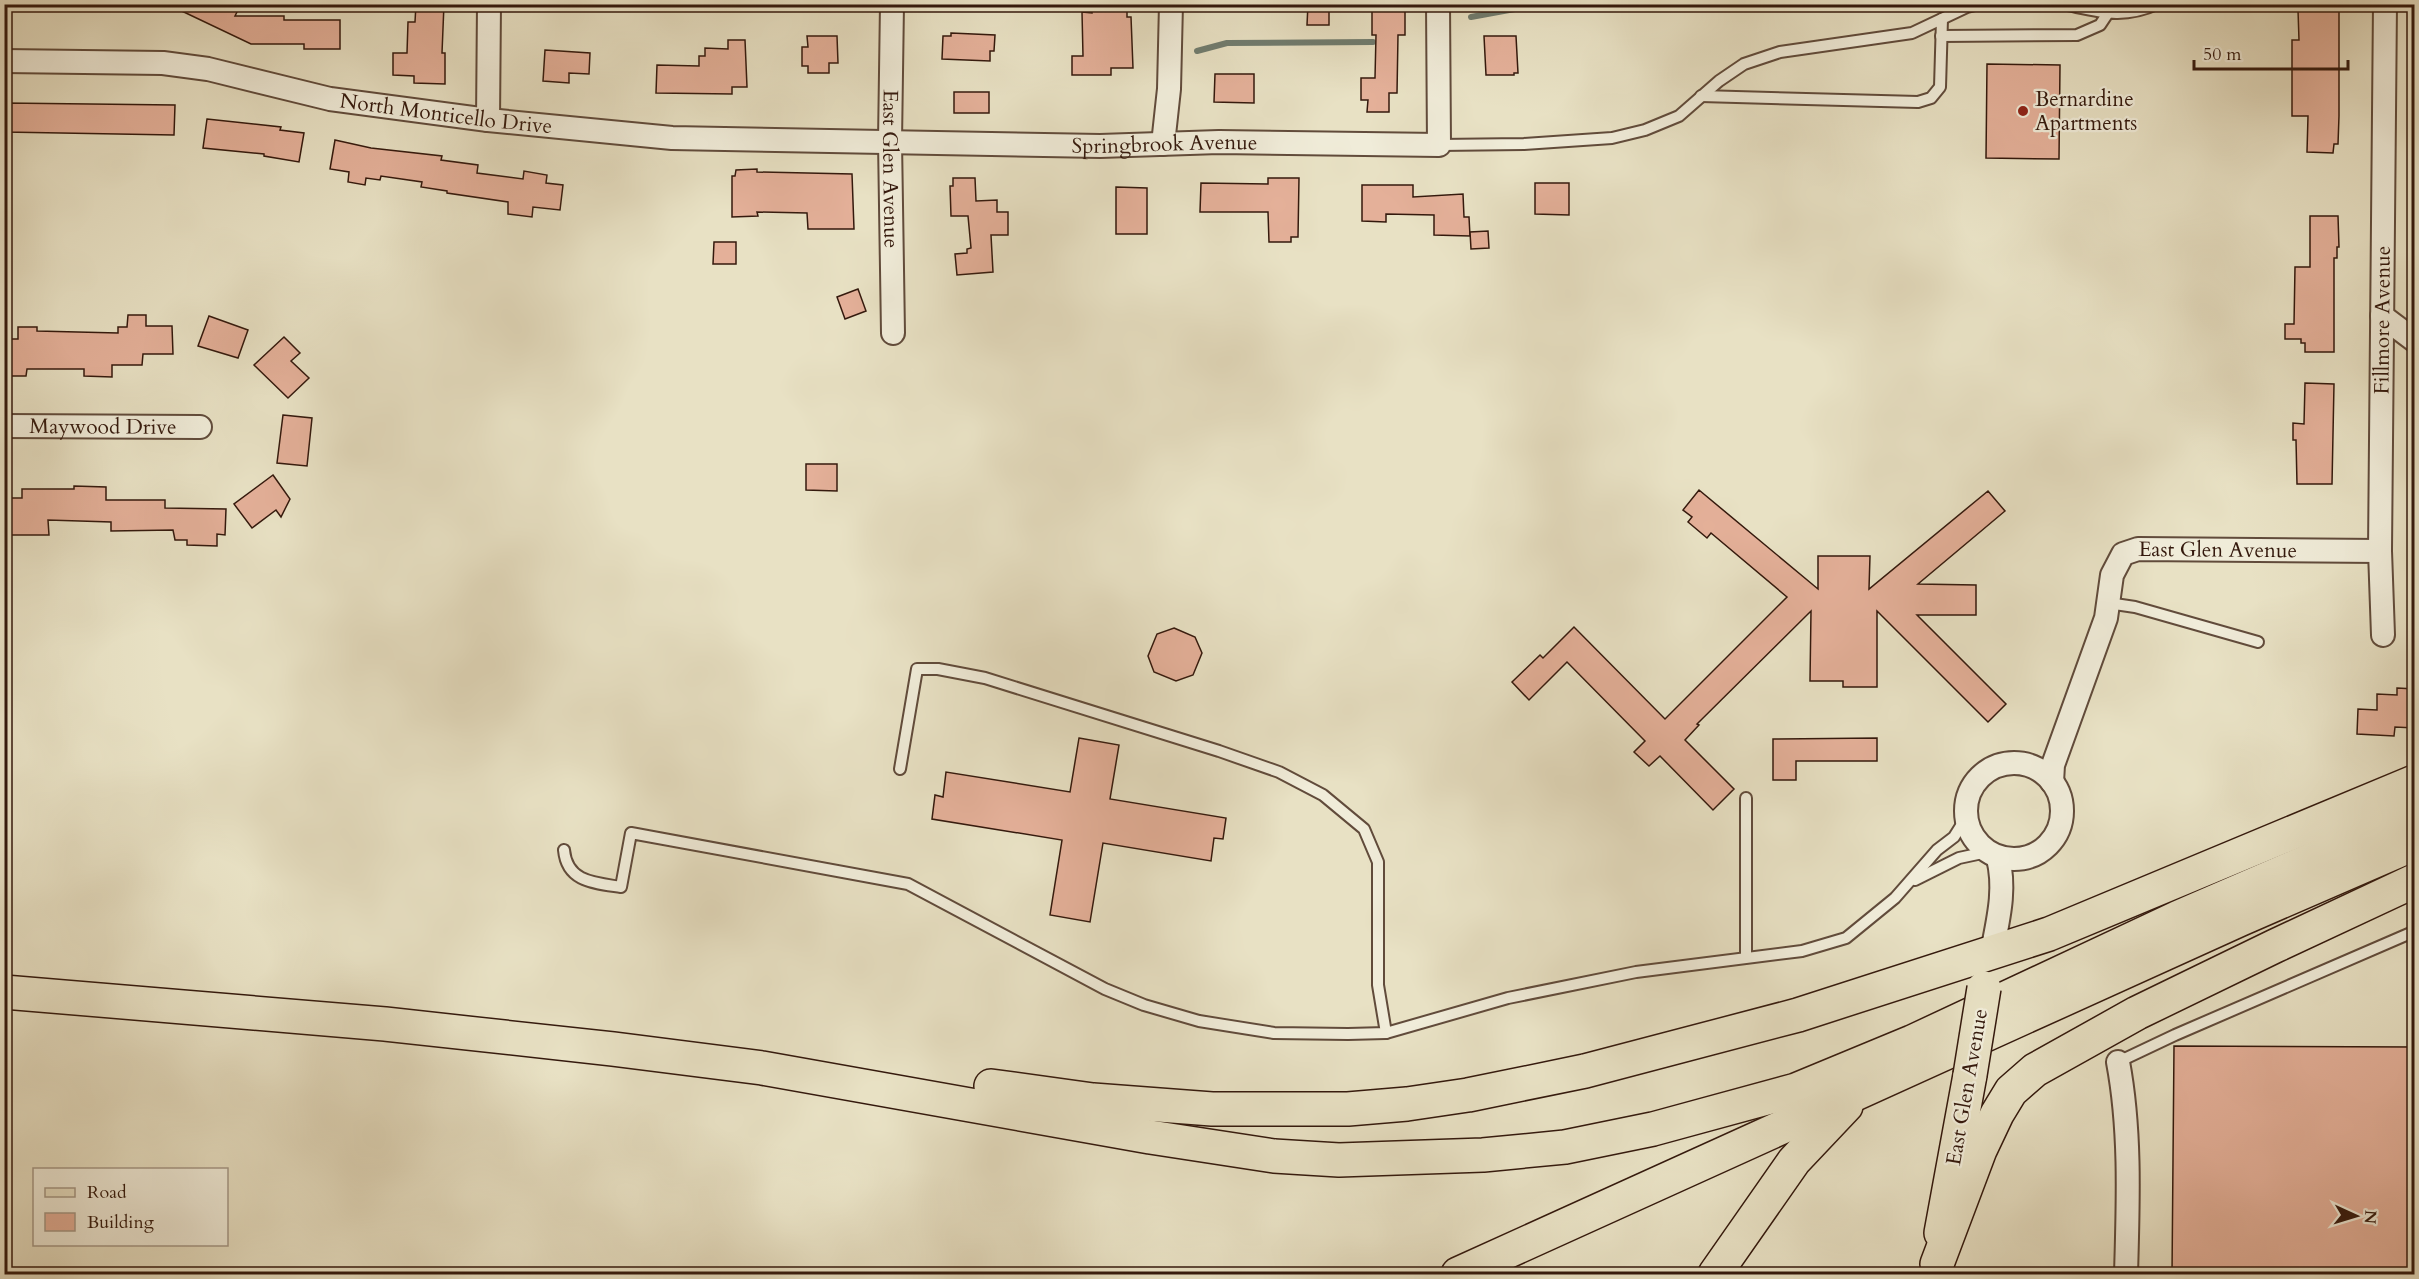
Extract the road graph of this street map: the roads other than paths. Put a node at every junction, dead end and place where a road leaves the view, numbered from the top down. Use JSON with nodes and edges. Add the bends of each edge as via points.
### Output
{"nodes":[{"id":1,"x":489,"y":4,"type":"edge"},
{"id":2,"x":892,"y":4,"type":"edge"},
{"id":3,"x":1170,"y":4,"type":"edge"},
{"id":4,"x":1438,"y":4,"type":"edge"},
{"id":5,"x":1979,"y":4,"type":"edge"},
{"id":6,"x":2062,"y":4,"type":"edge"},
{"id":7,"x":2157,"y":4,"type":"edge"},
{"id":8,"x":2385,"y":4,"type":"edge"},
{"id":9,"x":2108,"y":13,"type":"junction"},
{"id":10,"x":1942,"y":19,"type":"junction"},
{"id":11,"x":1941,"y":36,"type":"junction"},
{"id":12,"x":4,"y":61,"type":"edge"},
{"id":13,"x":1701,"y":96,"type":"junction"},
{"id":14,"x":488,"y":120,"type":"junction"},
{"id":15,"x":890,"y":141,"type":"junction"},
{"id":16,"x":1163,"y":144,"type":"junction"},
{"id":17,"x":1439,"y":145,"type":"junction"},
{"id":18,"x":2382,"y":316,"type":"junction"},
{"id":19,"x":893,"y":333,"type":"dead end"},
{"id":20,"x":2415,"y":340,"type":"edge"},
{"id":21,"x":4,"y":426,"type":"edge"},
{"id":22,"x":200,"y":427,"type":"dead end"},
{"id":23,"x":2380,"y":551,"type":"junction"},
{"id":24,"x":2108,"y":603,"type":"junction"},
{"id":25,"x":2383,"y":635,"type":"dead end"},
{"id":26,"x":2258,"y":642,"type":"dead end"},
{"id":27,"x":2070,"y":721,"type":"junction"},
{"id":28,"x":2017,"y":763,"type":"junction"},
{"id":29,"x":900,"y":769,"type":"dead end"},
{"id":30,"x":2052,"y":782,"type":"junction"},
{"id":31,"x":2415,"y":782,"type":"edge"},
{"id":32,"x":1746,"y":798,"type":"dead end"},
{"id":33,"x":2415,"y":815,"type":"edge"},
{"id":34,"x":1966,"y":818,"type":"junction"},
{"id":35,"x":2415,"y":844,"type":"edge"},
{"id":36,"x":564,"y":850,"type":"dead end"},
{"id":37,"x":1992,"y":855,"type":"junction"},
{"id":38,"x":2024,"y":858,"type":"junction"},
{"id":39,"x":2415,"y":881,"type":"edge"},
{"id":40,"x":1905,"y":886,"type":"junction"},
{"id":41,"x":2002,"y":901,"type":"junction"},
{"id":42,"x":2413,"y":932,"type":"dead end"},
{"id":43,"x":1992,"y":952,"type":"junction"},
{"id":44,"x":1746,"y":957,"type":"junction"},
{"id":45,"x":4,"y":992,"type":"edge"},
{"id":46,"x":343,"y":1021,"type":"junction"},
{"id":47,"x":1386,"y":1033,"type":"junction"},
{"id":48,"x":2118,"y":1062,"type":"joint"},
{"id":49,"x":1871,"y":1088,"type":"junction"},
{"id":50,"x":1936,"y":1269,"type":"edge"},
{"id":51,"x":1458,"y":1275,"type":"edge"},
{"id":52,"x":1715,"y":1275,"type":"edge"},
{"id":53,"x":2126,"y":1275,"type":"edge"}],
"edges":[{"from":1,"to":14,"type":"street"},
{"from":2,"to":15,"type":"street","name":"East Glen Avenue"},
{"from":3,"to":16,"type":"street","via":[[1169,88]]},
{"from":4,"to":17,"type":"street"},
{"from":5,"to":10,"type":"lane"},
{"from":6,"to":9,"type":"lane"},
{"from":7,"to":9,"type":"lane","via":[[2139,12]]},
{"from":8,"to":18,"type":"street","name":"Fillmore Avenue"},
{"from":9,"to":11,"type":"lane","via":[[2100,25],[2077,35]]},
{"from":10,"to":11,"type":"lane"},
{"from":10,"to":13,"type":"lane","via":[[1912,33],[1771,55],[1744,64]]},
{"from":11,"to":13,"type":"lane","via":[[1940,87],[1931,98],[1918,102]]},
{"from":12,"to":14,"type":"street","name":"North Monticello Drive","via":[[163,63],[208,69],[330,99]]},
{"from":13,"to":17,"type":"lane","via":[[1679,116],[1612,138]]},
{"from":14,"to":15,"type":"street","name":"North Monticello Drive","via":[[672,138]]},
{"from":15,"to":16,"type":"street","name":"Springbrook Avenue"},
{"from":15,"to":19,"type":"street","name":"East Glen Avenue"},
{"from":16,"to":17,"type":"street","name":"Springbrook Avenue"},
{"from":18,"to":20,"type":"street"},
{"from":18,"to":23,"type":"street","name":"Fillmore Avenue"},
{"from":21,"to":22,"type":"street","name":"Maywood Drive"},
{"from":23,"to":24,"type":"street","name":"East Glen Avenue","via":[[2138,549],[2123,554],[2112,575]]},
{"from":23,"to":25,"type":"street","name":"Fillmore Avenue"},
{"from":24,"to":26,"type":"lane"},
{"from":24,"to":27,"type":"street","name":"East Glen Avenue"},
{"from":27,"to":28,"type":"street","name":"East Glen Avenue","via":[[2049,744]]},
{"from":27,"to":30,"type":"street","name":"East Glen Avenue","via":[[2053,765]]},
{"from":28,"to":30,"type":"street","via":[[2032,766]]},
{"from":28,"to":34,"type":"street","name":"East Glen Avenue","via":[[2001,764],[1976,780],[1968,794]]},
{"from":29,"to":47,"type":"lane","via":[[917,669],[938,669],[985,678],[1219,751],[1280,772],[1323,795],[1364,829],[1378,861],[1378,985]]},
{"from":30,"to":38,"type":"street","via":[[2061,799],[2058,831],[2049,845]]},
{"from":31,"to":43,"type":"main road","via":[[2104,913]]},
{"from":32,"to":44,"type":"lane"},
{"from":33,"to":46,"type":"main road","via":[[2177,918],[1912,1042],[1796,1090],[1653,1130],[1483,1155],[1339,1160],[1274,1156],[762,1068]]},
{"from":34,"to":37,"type":"street","name":"East Glen Avenue","via":[[1975,840]]},
{"from":34,"to":40,"type":"lane","via":[[1954,837]]},
{"from":35,"to":49,"type":"main road"},
{"from":36,"to":47,"type":"lane","via":[[565,861],[574,875],[621,887],[631,833],[908,884],[1105,989],[1144,1005],[1199,1022],[1274,1033]]},
{"from":37,"to":38,"type":"street"},
{"from":37,"to":40,"type":"lane","via":[[1959,858]]},
{"from":37,"to":41,"type":"street","name":"East Glen Avenue","via":[[2002,874]]},
{"from":38,"to":41,"type":"street","name":"East Glen Avenue"},
{"from":39,"to":50,"type":"main road","via":[[2275,945],[2034,1070],[2011,1091],[1997,1114]]},
{"from":40,"to":44,"type":"lane","via":[[1846,938],[1802,951]]},
{"from":41,"to":43,"type":"street","name":"East Glen Avenue"},
{"from":42,"to":48,"type":"lane"},
{"from":43,"to":46,"type":"main road","via":[[1860,997],[1638,1058],[1468,1095],[1348,1109],[1212,1109],[1093,1100],[661,1036],[514,1022]]},
{"from":43,"to":50,"type":"main road","name":"East Glen Avenue","bridge":true},
{"from":44,"to":47,"type":"lane","via":[[1636,972],[1508,998]]},
{"from":45,"to":46,"type":"main road"},
{"from":48,"to":53,"type":"street","via":[[2126,1134]]},
{"from":49,"to":51,"type":"main road"},
{"from":49,"to":52,"type":"main road","via":[[1839,1112],[1794,1161]]}]}
